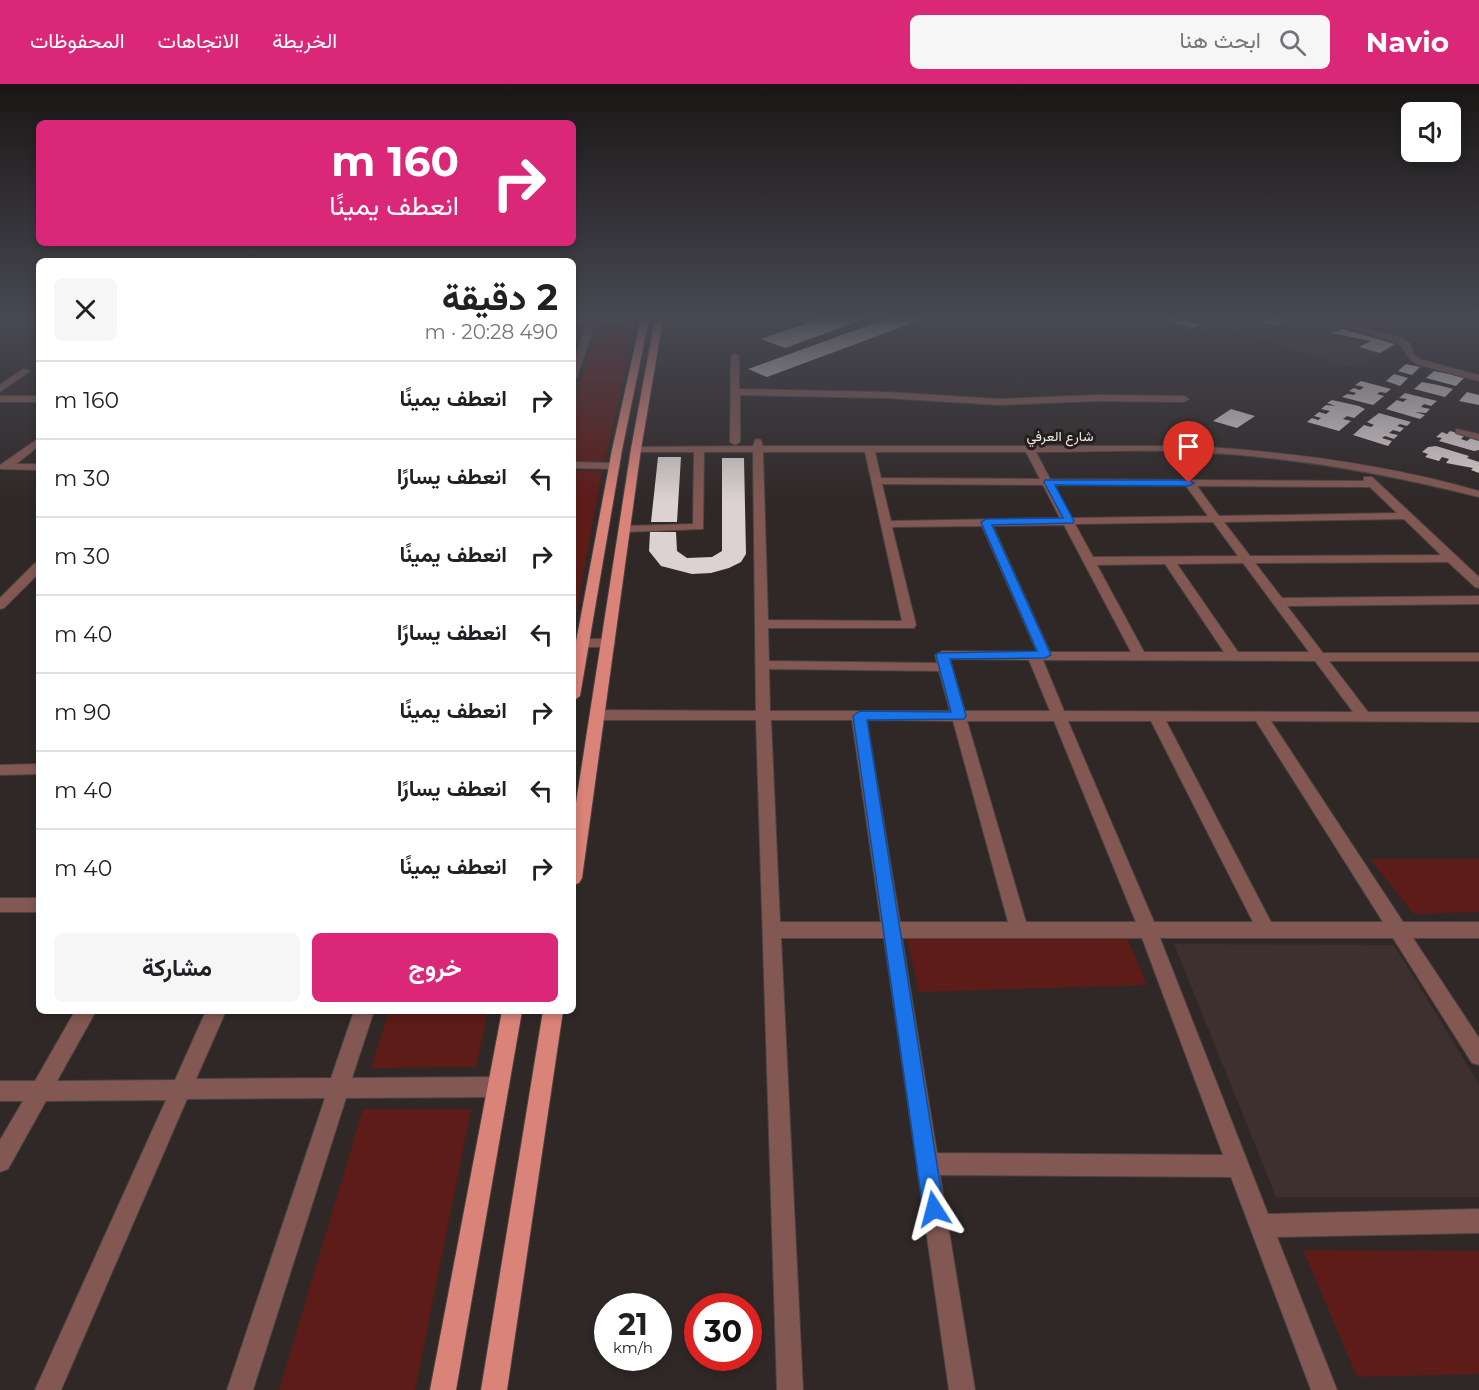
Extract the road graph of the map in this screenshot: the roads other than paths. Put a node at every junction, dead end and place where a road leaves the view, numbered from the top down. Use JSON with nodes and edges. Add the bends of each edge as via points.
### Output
{"nodes":[{"id":1,"x":13,"y":380,"type":"edge"},
{"id":2,"x":632,"y":380,"type":"edge"},
{"id":3,"x":648,"y":380,"type":"edge"},
{"id":4,"x":735,"y":380,"type":"edge"},
{"id":5,"x":0,"y":389,"type":"edge"},
{"id":6,"x":735,"y":392,"type":"junction"},
{"id":7,"x":0,"y":399,"type":"edge"},
{"id":8,"x":36,"y":399,"type":"edge"},
{"id":9,"x":1184,"y":399,"type":"dead end"},
{"id":10,"x":1459,"y":431,"type":"dead end"},
{"id":11,"x":1479,"y":437,"type":"edge"},
{"id":12,"x":735,"y":442,"type":"junction"},
{"id":13,"x":36,"y":443,"type":"edge"},
{"id":14,"x":758,"y":445,"type":"junction"},
{"id":15,"x":637,"y":446,"type":"junction"},
{"id":16,"x":699,"y":449,"type":"junction"},
{"id":17,"x":869,"y":449,"type":"junction"},
{"id":18,"x":1029,"y":449,"type":"junction"},
{"id":19,"x":1349,"y":460,"type":"junction"},
{"id":20,"x":576,"y":465,"type":"edge"},
{"id":21,"x":615,"y":466,"type":"junction"},
{"id":22,"x":3,"y":467,"type":"edge"},
{"id":23,"x":36,"y":467,"type":"edge"},
{"id":24,"x":877,"y":481,"type":"junction"},
{"id":25,"x":1049,"y":482,"type":"junction"},
{"id":26,"x":1189,"y":483,"type":"junction"},
{"id":27,"x":1374,"y":484,"type":"junction"},
{"id":28,"x":1479,"y":488,"type":"edge"},
{"id":29,"x":1479,"y":494,"type":"edge"},
{"id":30,"x":1407,"y":516,"type":"junction"},
{"id":31,"x":1216,"y":519,"type":"junction"},
{"id":32,"x":1069,"y":521,"type":"junction"},
{"id":33,"x":986,"y":522,"type":"junction"},
{"id":34,"x":886,"y":524,"type":"junction"},
{"id":35,"x":625,"y":529,"type":"junction"},
{"id":36,"x":1245,"y":558,"type":"junction"},
{"id":37,"x":1452,"y":558,"type":"junction"},
{"id":38,"x":1168,"y":560,"type":"junction"},
{"id":39,"x":1089,"y":561,"type":"junction"},
{"id":40,"x":36,"y":569,"type":"edge"},
{"id":41,"x":1479,"y":584,"type":"edge"},
{"id":42,"x":1479,"y":600,"type":"edge"},
{"id":43,"x":1278,"y":602,"type":"junction"},
{"id":44,"x":0,"y":604,"type":"edge"},
{"id":45,"x":761,"y":624,"type":"junction"},
{"id":46,"x":578,"y":643,"type":"edge"},
{"id":47,"x":609,"y":643,"type":"junction"},
{"id":48,"x":1039,"y":655,"type":"junction"},
{"id":49,"x":1139,"y":655,"type":"junction"},
{"id":50,"x":1233,"y":657,"type":"junction"},
{"id":51,"x":1479,"y":657,"type":"edge"},
{"id":52,"x":1320,"y":658,"type":"junction"},
{"id":53,"x":576,"y":664,"type":"edge"},
{"id":54,"x":762,"y":665,"type":"junction"},
{"id":55,"x":945,"y":666,"type":"junction"},
{"id":56,"x":598,"y":716,"type":"junction"},
{"id":57,"x":763,"y":716,"type":"junction"},
{"id":58,"x":860,"y":716,"type":"junction"},
{"id":59,"x":959,"y":716,"type":"junction"},
{"id":60,"x":1059,"y":716,"type":"junction"},
{"id":61,"x":1156,"y":716,"type":"junction"},
{"id":62,"x":1261,"y":717,"type":"junction"},
{"id":63,"x":1364,"y":717,"type":"junction"},
{"id":64,"x":1479,"y":717,"type":"edge"},
{"id":65,"x":36,"y":769,"type":"edge"},
{"id":66,"x":0,"y":770,"type":"edge"},
{"id":67,"x":576,"y":859,"type":"edge"},
{"id":68,"x":0,"y":905,"type":"edge"},
{"id":69,"x":36,"y":905,"type":"edge"},
{"id":70,"x":771,"y":930,"type":"junction"},
{"id":71,"x":890,"y":930,"type":"junction"},
{"id":72,"x":1019,"y":930,"type":"junction"},
{"id":73,"x":1149,"y":930,"type":"junction"},
{"id":74,"x":1479,"y":930,"type":"edge"},
{"id":75,"x":1266,"y":931,"type":"junction"},
{"id":76,"x":1400,"y":932,"type":"junction"},
{"id":77,"x":84,"y":1014,"type":"edge"},
{"id":78,"x":215,"y":1014,"type":"edge"},
{"id":79,"x":363,"y":1014,"type":"edge"},
{"id":80,"x":511,"y":1014,"type":"edge"},
{"id":81,"x":553,"y":1014,"type":"edge"},
{"id":82,"x":1479,"y":1056,"type":"edge"},
{"id":83,"x":498,"y":1087,"type":"junction"},
{"id":84,"x":340,"y":1089,"type":"junction"},
{"id":85,"x":182,"y":1090,"type":"junction"},
{"id":86,"x":0,"y":1091,"type":"edge"},
{"id":87,"x":40,"y":1091,"type":"junction"},
{"id":88,"x":0,"y":1161,"type":"edge"},
{"id":89,"x":926,"y":1164,"type":"junction"},
{"id":90,"x":1238,"y":1166,"type":"junction"},
{"id":91,"x":1479,"y":1221,"type":"edge"},
{"id":92,"x":1261,"y":1226,"type":"junction"},
{"id":93,"x":48,"y":1390,"type":"edge"},
{"id":94,"x":240,"y":1390,"type":"edge"},
{"id":95,"x":443,"y":1390,"type":"edge"},
{"id":96,"x":494,"y":1390,"type":"edge"},
{"id":97,"x":790,"y":1390,"type":"edge"},
{"id":98,"x":962,"y":1390,"type":"edge"},
{"id":99,"x":1324,"y":1390,"type":"edge"}],
"edges":[{"from":1,"to":5,"type":"street"},
{"from":2,"to":21,"type":"main road"},
{"from":3,"to":15,"type":"main road"},
{"from":4,"to":6,"type":"street"},
{"from":6,"to":9,"type":"street","via":[[1000,402]]},
{"from":6,"to":12,"type":"street"},
{"from":7,"to":8,"type":"street"},
{"from":10,"to":11,"type":"street"},
{"from":12,"to":14,"type":"street","name":"شارع العرفي"},
{"from":12,"to":15,"type":"street","name":"شارع العرفي"},
{"from":13,"to":22,"type":"street"},
{"from":14,"to":16,"type":"street","name":"شارع العرفي"},
{"from":14,"to":17,"type":"street","name":"شارع العرفي"},
{"from":14,"to":19,"type":"street","name":"شارع العرفي","via":[[1188,443],[1255,446]]},
{"from":14,"to":45,"type":"street"},
{"from":15,"to":16,"type":"street","name":"شارع العرفي"},
{"from":15,"to":35,"type":"main road"},
{"from":16,"to":35,"type":"street","via":[[699,527]]},
{"from":17,"to":18,"type":"street","name":"شارع العرفي"},
{"from":17,"to":24,"type":"street"},
{"from":18,"to":19,"type":"street","name":"شارع العرفي","via":[[1247,452]]},
{"from":18,"to":25,"type":"street"},
{"from":19,"to":27,"type":"street"},
{"from":19,"to":28,"type":"street","name":"شارع العرفي"},
{"from":19,"to":29,"type":"street","name":"شارع العرفي"},
{"from":20,"to":21,"type":"street"},
{"from":21,"to":46,"type":"main road"},
{"from":22,"to":23,"type":"street"},
{"from":24,"to":25,"type":"street"},
{"from":24,"to":34,"type":"street"},
{"from":25,"to":26,"type":"street"},
{"from":25,"to":32,"type":"street"},
{"from":26,"to":27,"type":"street"},
{"from":26,"to":31,"type":"street"},
{"from":27,"to":30,"type":"street"},
{"from":30,"to":31,"type":"street"},
{"from":30,"to":37,"type":"street"},
{"from":31,"to":32,"type":"street"},
{"from":31,"to":36,"type":"street"},
{"from":32,"to":33,"type":"street"},
{"from":32,"to":39,"type":"street"},
{"from":33,"to":34,"type":"street"},
{"from":33,"to":48,"type":"street"},
{"from":34,"to":45,"type":"street","via":[[909,625]]},
{"from":35,"to":47,"type":"main road"},
{"from":36,"to":37,"type":"street"},
{"from":36,"to":38,"type":"street"},
{"from":36,"to":43,"type":"street"},
{"from":37,"to":41,"type":"street"},
{"from":38,"to":39,"type":"street"},
{"from":38,"to":50,"type":"street"},
{"from":39,"to":49,"type":"street"},
{"from":40,"to":44,"type":"street"},
{"from":42,"to":43,"type":"street"},
{"from":43,"to":52,"type":"street"},
{"from":45,"to":54,"type":"street"},
{"from":46,"to":47,"type":"street"},
{"from":46,"to":53,"type":"main road"},
{"from":47,"to":56,"type":"main road"},
{"from":48,"to":49,"type":"street"},
{"from":48,"to":55,"type":"street","via":[[942,655]]},
{"from":48,"to":60,"type":"street"},
{"from":49,"to":50,"type":"street"},
{"from":50,"to":52,"type":"street"},
{"from":51,"to":52,"type":"street"},
{"from":52,"to":63,"type":"street"},
{"from":54,"to":55,"type":"street"},
{"from":54,"to":57,"type":"street"},
{"from":55,"to":59,"type":"street"},
{"from":56,"to":57,"type":"street"},
{"from":56,"to":67,"type":"main road"},
{"from":57,"to":58,"type":"street"},
{"from":57,"to":70,"type":"street"},
{"from":58,"to":59,"type":"street"},
{"from":58,"to":71,"type":"street"},
{"from":59,"to":60,"type":"street"},
{"from":59,"to":72,"type":"street"},
{"from":60,"to":61,"type":"street"},
{"from":60,"to":73,"type":"street"},
{"from":61,"to":62,"type":"street"},
{"from":61,"to":75,"type":"street"},
{"from":62,"to":63,"type":"street"},
{"from":62,"to":76,"type":"street"},
{"from":63,"to":64,"type":"street"},
{"from":65,"to":66,"type":"street"},
{"from":68,"to":69,"type":"street"},
{"from":70,"to":71,"type":"street"},
{"from":70,"to":97,"type":"street"},
{"from":71,"to":72,"type":"street"},
{"from":71,"to":89,"type":"street"},
{"from":72,"to":73,"type":"street"},
{"from":73,"to":75,"type":"street"},
{"from":73,"to":90,"type":"street"},
{"from":74,"to":76,"type":"street"},
{"from":75,"to":76,"type":"street"},
{"from":76,"to":82,"type":"street"},
{"from":77,"to":87,"type":"street"},
{"from":78,"to":85,"type":"street"},
{"from":79,"to":84,"type":"street"},
{"from":80,"to":83,"type":"main road"},
{"from":81,"to":96,"type":"main road"},
{"from":83,"to":84,"type":"street"},
{"from":83,"to":95,"type":"main road"},
{"from":84,"to":85,"type":"street"},
{"from":84,"to":94,"type":"street"},
{"from":85,"to":87,"type":"street"},
{"from":85,"to":93,"type":"street"},
{"from":86,"to":87,"type":"street"},
{"from":87,"to":88,"type":"street"},
{"from":89,"to":90,"type":"street"},
{"from":89,"to":98,"type":"street"},
{"from":90,"to":92,"type":"street"},
{"from":91,"to":92,"type":"street"},
{"from":92,"to":99,"type":"street"}]}
